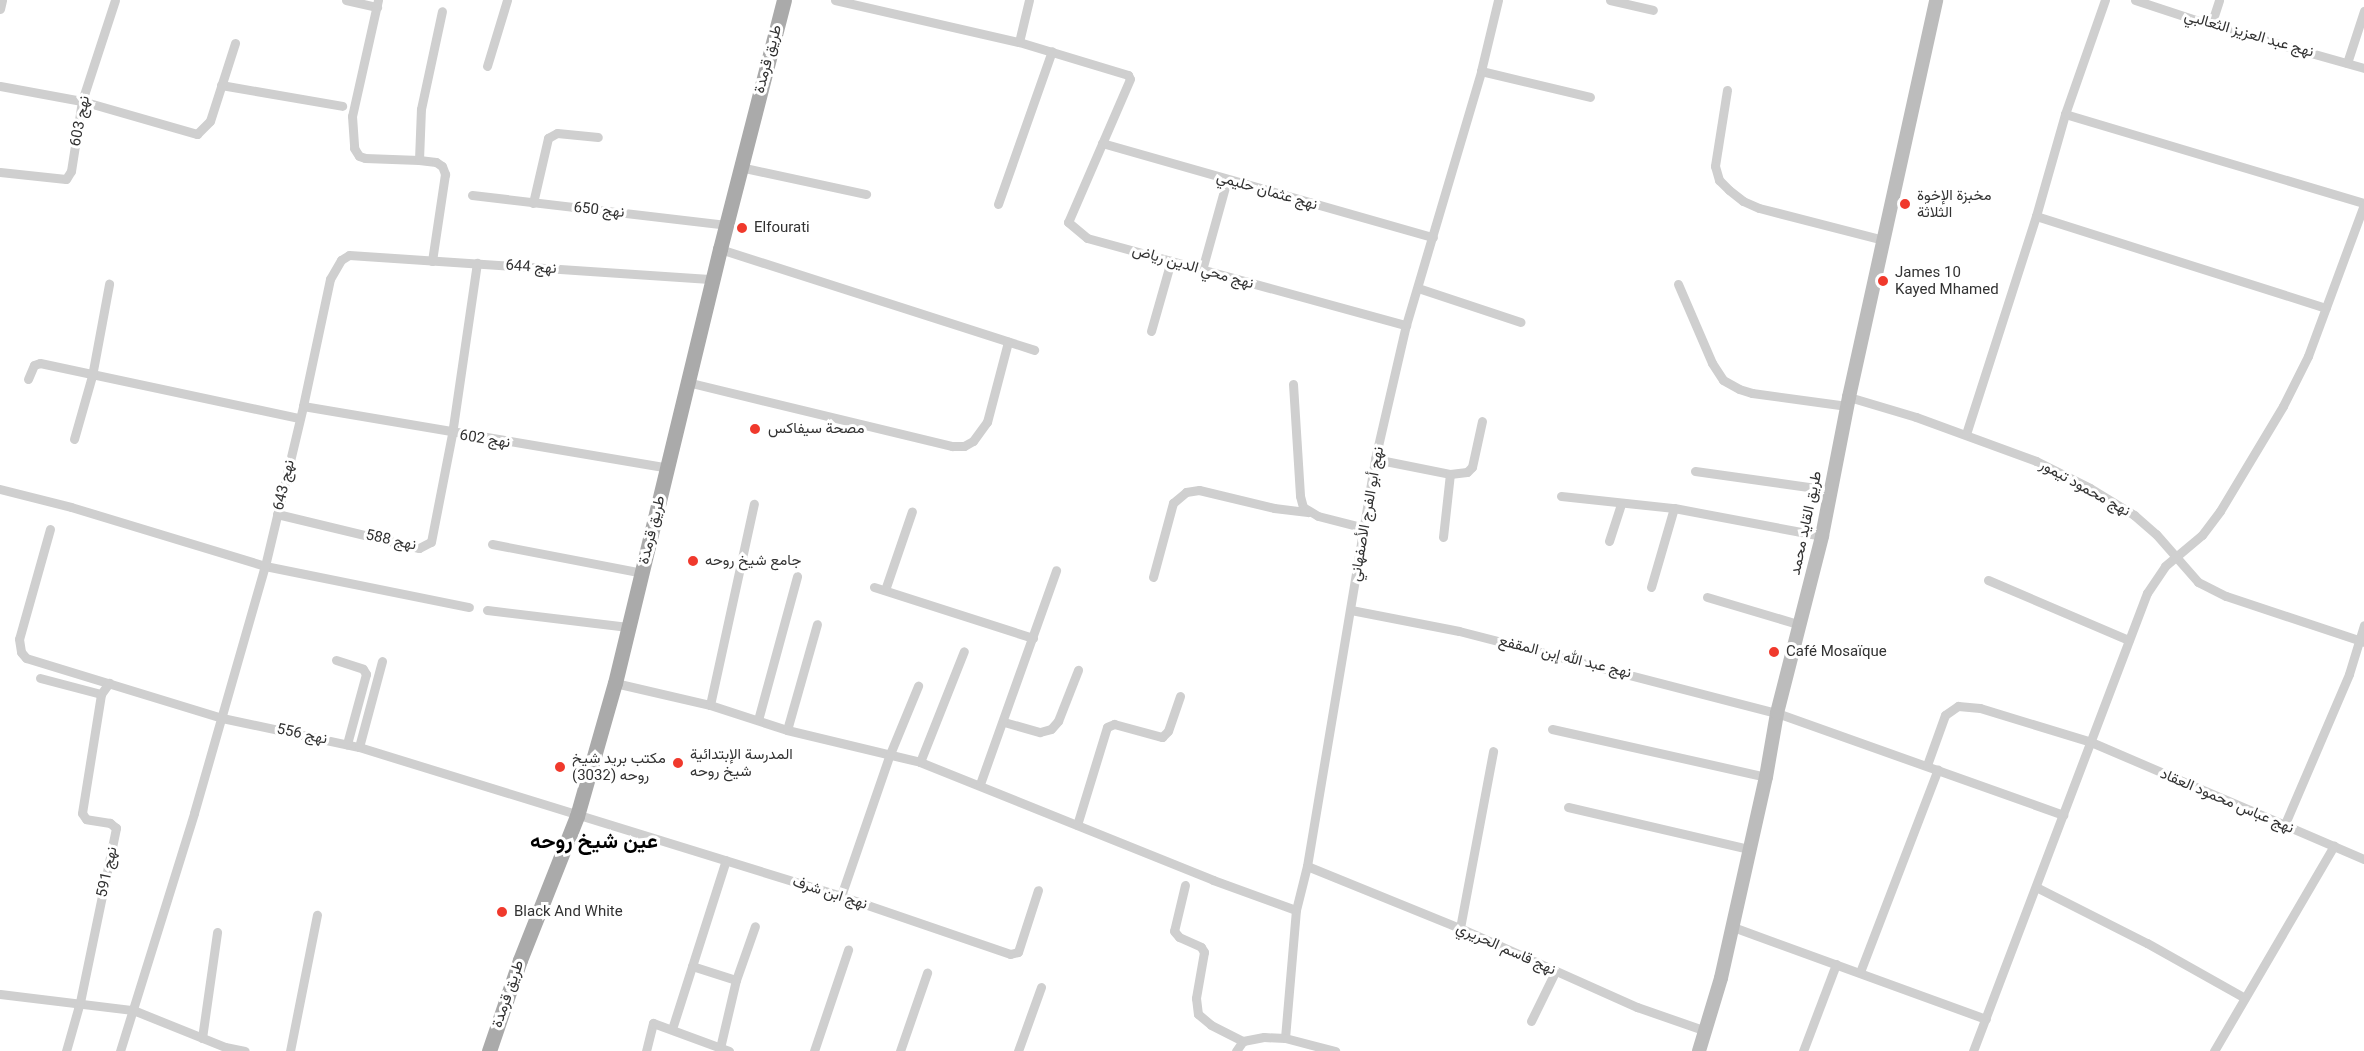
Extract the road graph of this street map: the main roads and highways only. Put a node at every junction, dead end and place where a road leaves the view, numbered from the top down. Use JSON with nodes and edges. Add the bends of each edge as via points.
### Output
{"nodes":[{"id":1,"x":784,"y":0,"type":"edge"},
{"id":2,"x":1936,"y":0,"type":"edge"},
{"id":3,"x":489,"y":1051,"type":"edge"},
{"id":4,"x":1699,"y":1051,"type":"edge"}],
"edges":[{"from":1,"to":3,"type":"main road","name":"طريق قرمدة","via":[[615,683],[577,816]]},
{"from":2,"to":4,"type":"main road","name":"طريق القايد محمد","via":[[1822,536],[1778,713],[1733,927]]}]}
